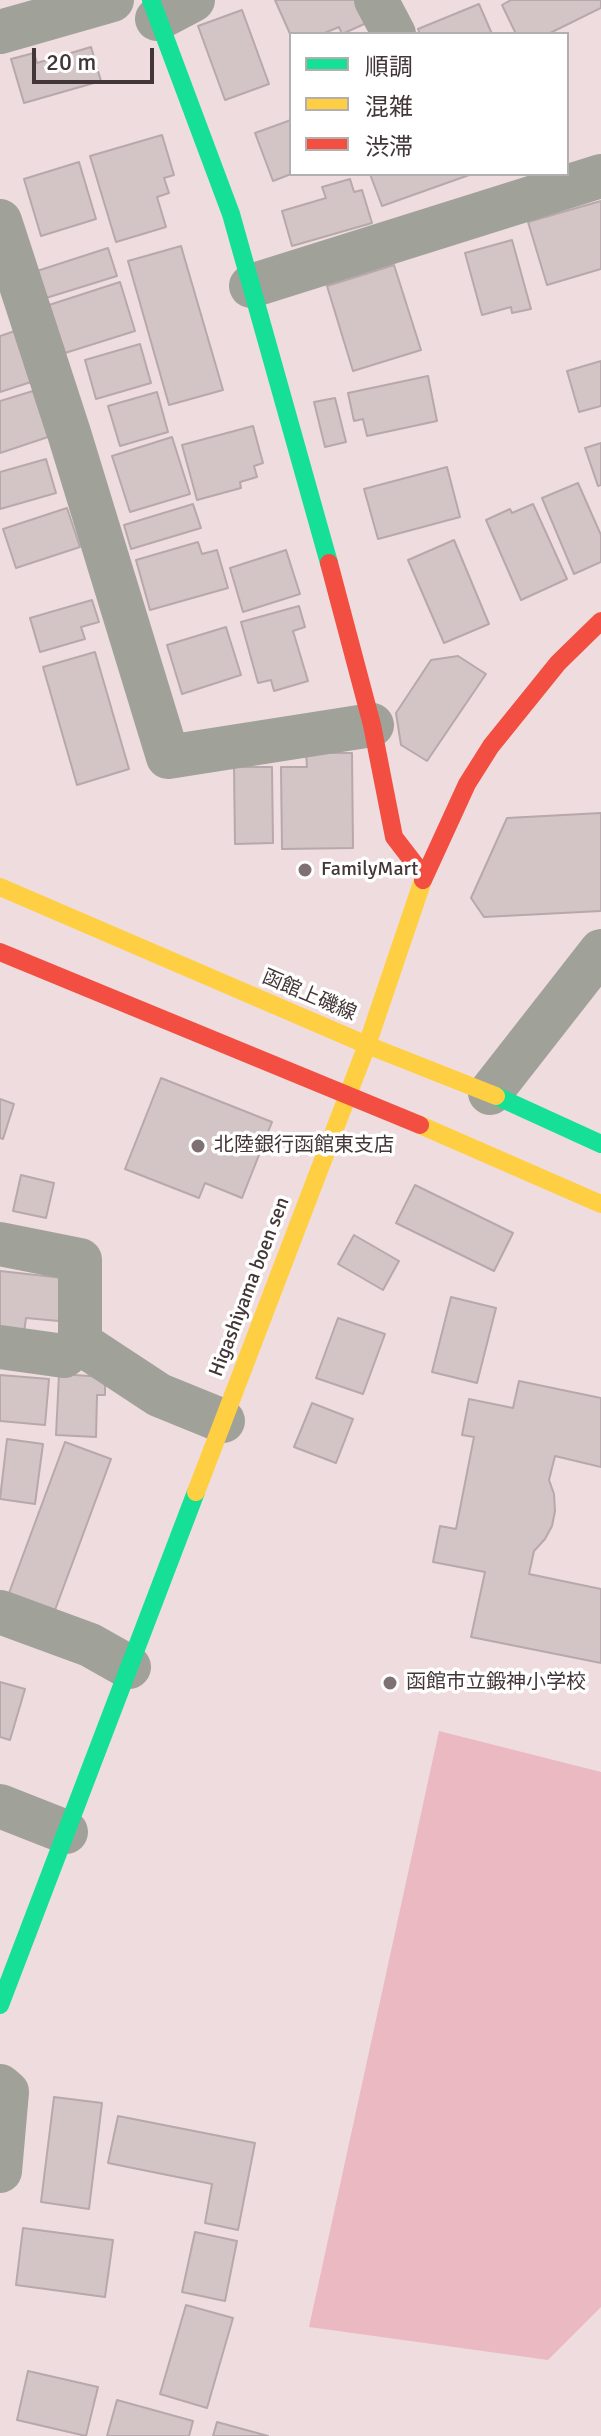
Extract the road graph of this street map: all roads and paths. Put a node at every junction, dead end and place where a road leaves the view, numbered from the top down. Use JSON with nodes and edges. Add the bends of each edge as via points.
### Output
{"nodes":[{"id":1,"x":112,"y":0,"type":"edge"},
{"id":2,"x":376,"y":0,"type":"edge"},
{"id":3,"x":167,"y":6,"type":"edge"},
{"id":4,"x":0,"y":32,"type":"edge"},
{"id":5,"x":393,"y":32,"type":"edge"},
{"id":6,"x":601,"y":176,"type":"edge"},
{"id":7,"x":0,"y":221,"type":"edge"},
{"id":8,"x":251,"y":286,"type":"junction"},
{"id":9,"x":601,"y":621,"type":"edge"},
{"id":10,"x":372,"y":725,"type":"junction"},
{"id":11,"x":424,"y":876,"type":"junction"},
{"id":12,"x":0,"y":887,"type":"edge"},
{"id":13,"x":601,"y":951,"type":"edge"},
{"id":14,"x":0,"y":952,"type":"edge"},
{"id":15,"x":367,"y":1045,"type":"junction"},
{"id":16,"x":348,"y":1093,"type":"junction"},
{"id":17,"x":490,"y":1093,"type":"junction"},
{"id":18,"x":601,"y":1144,"type":"edge"},
{"id":19,"x":601,"y":1204,"type":"edge"},
{"id":20,"x":0,"y":1244,"type":"edge"},
{"id":21,"x":80,"y":1343,"type":"junction"},
{"id":22,"x":0,"y":1347,"type":"edge"},
{"id":23,"x":223,"y":1421,"type":"junction"},
{"id":24,"x":0,"y":1612,"type":"edge"},
{"id":25,"x":129,"y":1667,"type":"junction"},
{"id":26,"x":0,"y":1806,"type":"edge"},
{"id":27,"x":66,"y":1832,"type":"junction"},
{"id":28,"x":0,"y":2005,"type":"edge"},
{"id":29,"x":0,"y":2086,"type":"edge"},
{"id":30,"x":0,"y":2171,"type":"edge"}],
"edges":[{"from":1,"to":4,"type":"street"},
{"from":2,"to":5,"type":"street"},
{"from":3,"to":8,"type":"street"},
{"from":6,"to":8,"type":"street"},
{"from":7,"to":10,"type":"street","via":[[168,757]]},
{"from":8,"to":10,"type":"street"},
{"from":9,"to":11,"type":"street","name":"Higashiyama boen sen","via":[[558,663],[491,746]]},
{"from":10,"to":11,"type":"street","via":[[394,837]]},
{"from":11,"to":15,"type":"street","name":"Higashiyama boen sen"},
{"from":12,"to":15,"type":"street","name":"函館上磯線"},
{"from":13,"to":17,"type":"street"},
{"from":14,"to":16,"type":"street"},
{"from":15,"to":16,"type":"street","name":"Higashiyama boen sen"},
{"from":15,"to":17,"type":"street","name":"函館上磯線"},
{"from":16,"to":19,"type":"street"},
{"from":16,"to":23,"type":"street","name":"Higashiyama boen sen"},
{"from":17,"to":18,"type":"street","name":"函館上磯線"},
{"from":20,"to":21,"type":"street","via":[[80,1260]]},
{"from":21,"to":22,"type":"street","via":[[64,1356]]},
{"from":21,"to":23,"type":"street","via":[[159,1395]]},
{"from":23,"to":25,"type":"street","name":"Higashiyama boen sen"},
{"from":24,"to":25,"type":"street","via":[[90,1645]]},
{"from":25,"to":27,"type":"street","name":"Higashiyama boen sen"},
{"from":26,"to":27,"type":"street"},
{"from":27,"to":28,"type":"street","name":"Higashiyama boen sen"},
{"from":29,"to":30,"type":"street","via":[[7,2092]]}]}
